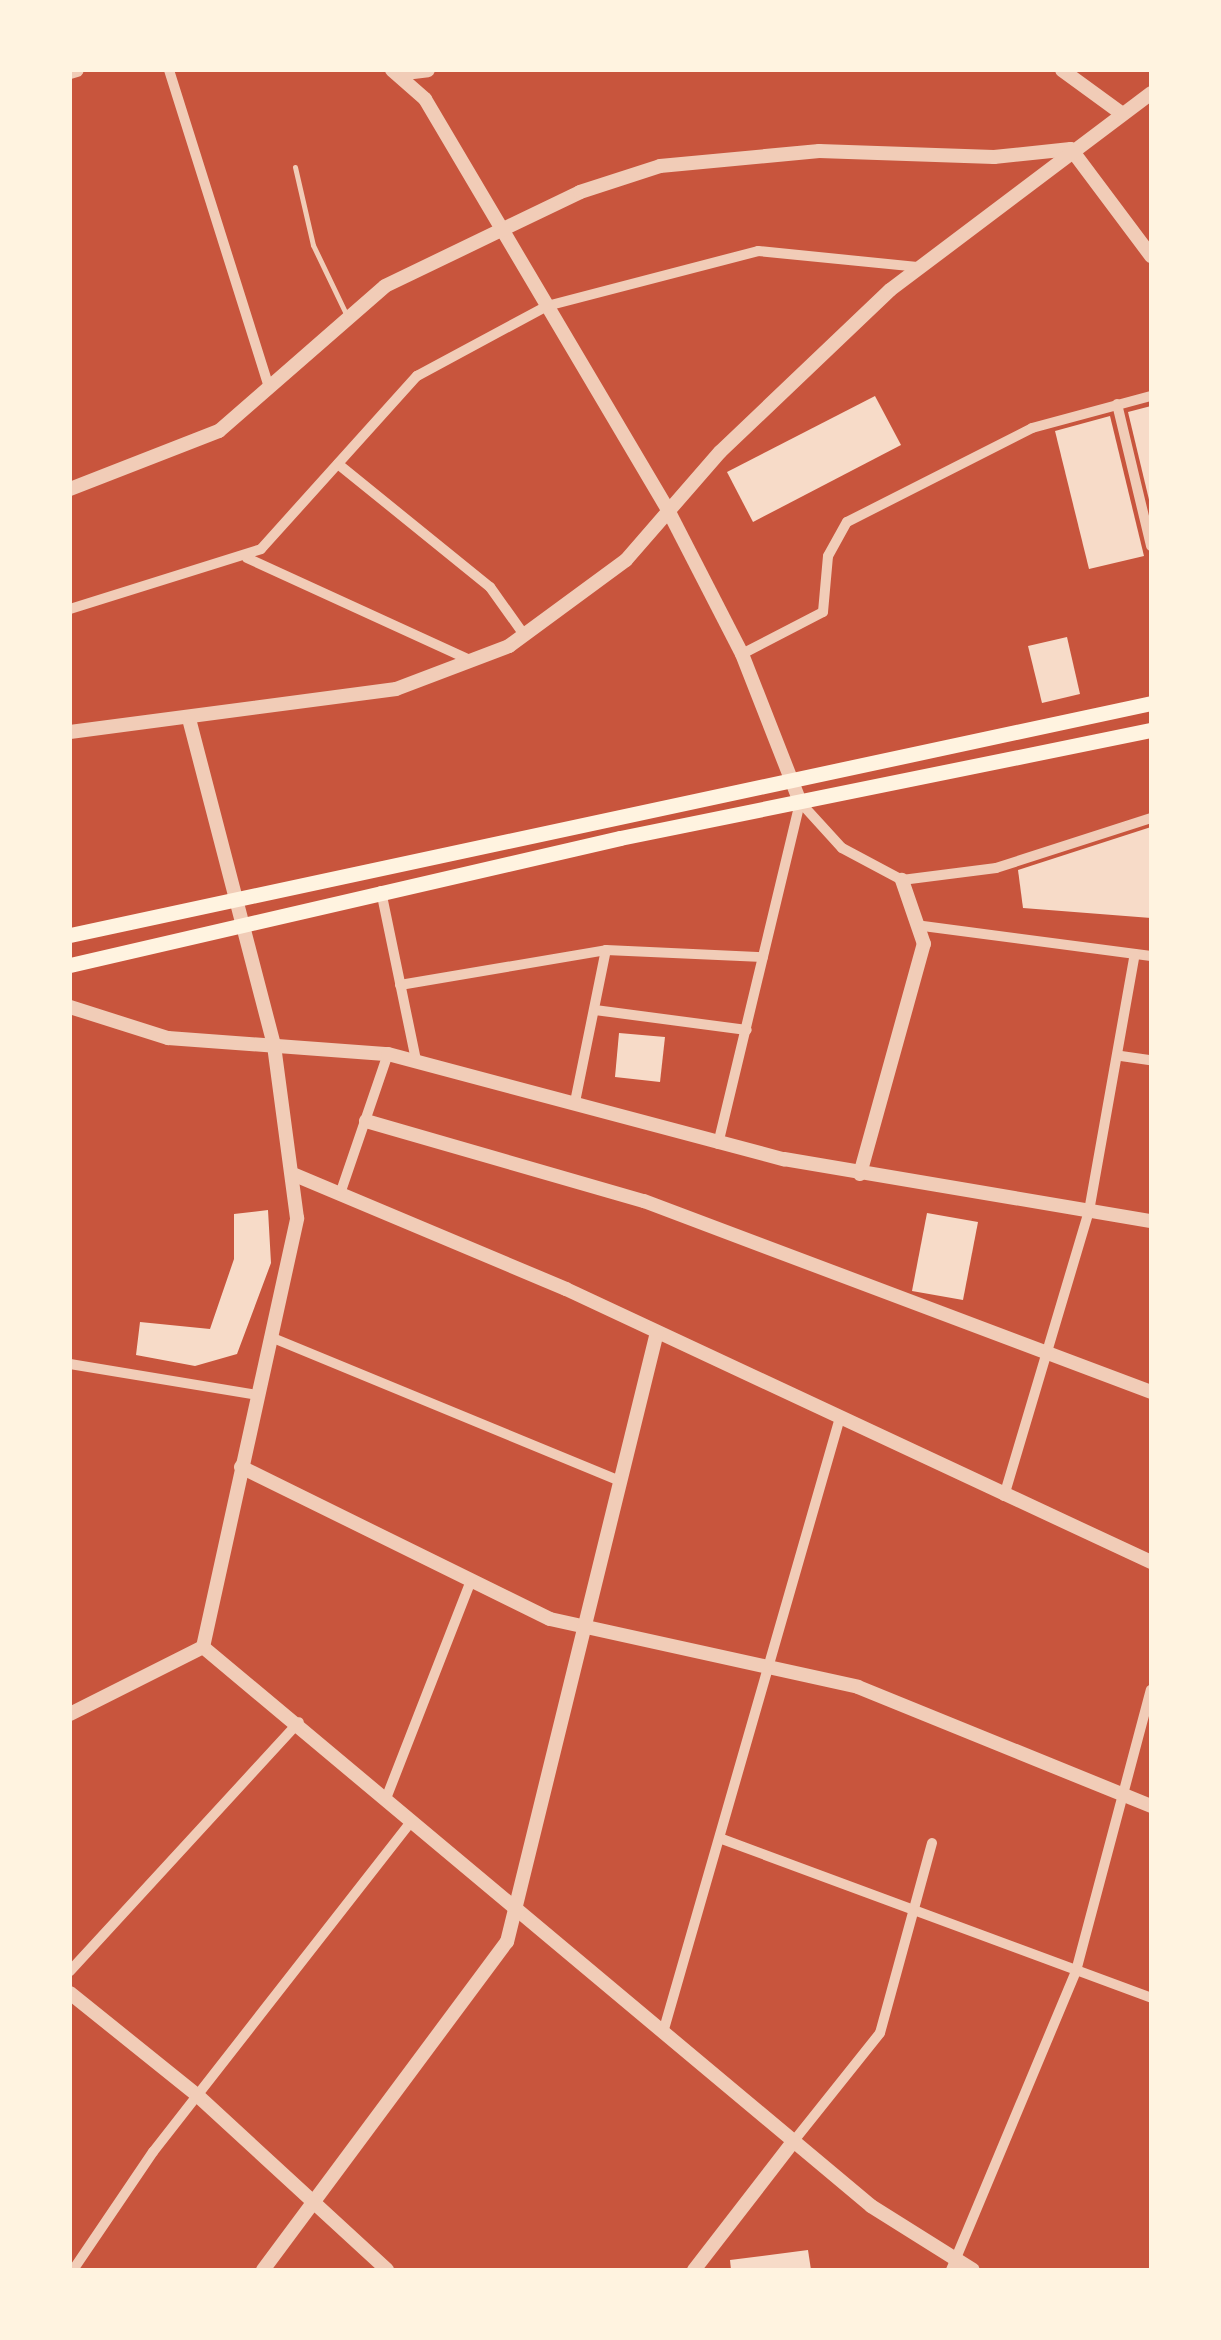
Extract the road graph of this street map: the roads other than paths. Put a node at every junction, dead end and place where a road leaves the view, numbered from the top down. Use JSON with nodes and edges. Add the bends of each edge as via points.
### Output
{"nodes":[{"id":1,"x":169,"y":70,"type":"edge"},
{"id":2,"x":428,"y":70,"type":"edge"},
{"id":3,"x":1062,"y":70,"type":"edge"},
{"id":4,"x":398,"y":72,"type":"edge"},
{"id":5,"x":1151,"y":80,"type":"edge"},
{"id":6,"x":1148,"y":94,"type":"edge"},
{"id":7,"x":1121,"y":113,"type":"junction"},
{"id":8,"x":1071,"y":148,"type":"junction"},
{"id":9,"x":296,"y":167,"type":"dead end"},
{"id":10,"x":503,"y":228,"type":"junction"},
{"id":11,"x":1151,"y":256,"type":"edge"},
{"id":12,"x":918,"y":268,"type":"junction"},
{"id":13,"x":547,"y":306,"type":"junction"},
{"id":14,"x":346,"y":314,"type":"junction"},
{"id":15,"x":269,"y":387,"type":"junction"},
{"id":16,"x":1151,"y":396,"type":"edge"},
{"id":17,"x":1117,"y":404,"type":"junction"},
{"id":18,"x":338,"y":464,"type":"junction"},
{"id":19,"x":70,"y":489,"type":"edge"},
{"id":20,"x":670,"y":512,"type":"junction"},
{"id":21,"x":1151,"y":546,"type":"edge"},
{"id":22,"x":247,"y":558,"type":"junction"},
{"id":23,"x":70,"y":609,"type":"edge"},
{"id":24,"x":525,"y":636,"type":"junction"},
{"id":25,"x":742,"y":654,"type":"junction"},
{"id":26,"x":472,"y":661,"type":"junction"},
{"id":27,"x":1151,"y":702,"type":"edge"},
{"id":28,"x":189,"y":718,"type":"junction"},
{"id":29,"x":1151,"y":730,"type":"edge"},
{"id":30,"x":70,"y":732,"type":"edge"},
{"id":31,"x":791,"y":776,"type":"junction"},
{"id":32,"x":800,"y":802,"type":"junction"},
{"id":33,"x":1151,"y":818,"type":"edge"},
{"id":34,"x":902,"y":880,"type":"junction"},
{"id":35,"x":381,"y":891,"type":"junction"},
{"id":36,"x":236,"y":895,"type":"junction"},
{"id":37,"x":243,"y":922,"type":"junction"},
{"id":38,"x":923,"y":926,"type":"junction"},
{"id":39,"x":70,"y":935,"type":"edge"},
{"id":40,"x":606,"y":950,"type":"junction"},
{"id":41,"x":1135,"y":954,"type":"junction"},
{"id":42,"x":1151,"y":956,"type":"edge"},
{"id":43,"x":763,"y":958,"type":"junction"},
{"id":44,"x":70,"y":964,"type":"edge"},
{"id":45,"x":400,"y":985,"type":"junction"},
{"id":46,"x":70,"y":1007,"type":"edge"},
{"id":47,"x":596,"y":1010,"type":"junction"},
{"id":48,"x":747,"y":1030,"type":"junction"},
{"id":49,"x":274,"y":1044,"type":"junction"},
{"id":50,"x":388,"y":1054,"type":"junction"},
{"id":51,"x":1122,"y":1056,"type":"junction"},
{"id":52,"x":416,"y":1060,"type":"junction"},
{"id":53,"x":1151,"y":1060,"type":"edge"},
{"id":54,"x":575,"y":1102,"type":"junction"},
{"id":55,"x":366,"y":1121,"type":"junction"},
{"id":56,"x":718,"y":1144,"type":"junction"},
{"id":57,"x":860,"y":1174,"type":"junction"},
{"id":58,"x":296,"y":1175,"type":"junction"},
{"id":59,"x":340,"y":1194,"type":"junction"},
{"id":60,"x":1088,"y":1210,"type":"junction"},
{"id":61,"x":1151,"y":1221,"type":"edge"},
{"id":62,"x":657,"y":1332,"type":"junction"},
{"id":63,"x":273,"y":1338,"type":"junction"},
{"id":64,"x":1046,"y":1358,"type":"junction"},
{"id":65,"x":70,"y":1364,"type":"edge"},
{"id":66,"x":1151,"y":1392,"type":"edge"},
{"id":67,"x":257,"y":1396,"type":"junction"},
{"id":68,"x":839,"y":1420,"type":"junction"},
{"id":69,"x":241,"y":1468,"type":"junction"},
{"id":70,"x":620,"y":1481,"type":"junction"},
{"id":71,"x":1003,"y":1498,"type":"junction"},
{"id":72,"x":1151,"y":1562,"type":"edge"},
{"id":73,"x":471,"y":1580,"type":"junction"},
{"id":74,"x":581,"y":1630,"type":"junction"},
{"id":75,"x":204,"y":1647,"type":"junction"},
{"id":76,"x":770,"y":1664,"type":"junction"},
{"id":77,"x":1151,"y":1690,"type":"edge"},
{"id":78,"x":70,"y":1714,"type":"edge"},
{"id":79,"x":299,"y":1722,"type":"junction"},
{"id":80,"x":386,"y":1796,"type":"junction"},
{"id":81,"x":1128,"y":1798,"type":"junction"},
{"id":82,"x":1151,"y":1806,"type":"edge"},
{"id":83,"x":412,"y":1820,"type":"junction"},
{"id":84,"x":722,"y":1839,"type":"junction"},
{"id":85,"x":932,"y":1843,"type":"dead end"},
{"id":86,"x":519,"y":1908,"type":"junction"},
{"id":87,"x":914,"y":1912,"type":"junction"},
{"id":88,"x":1076,"y":1971,"type":"junction"},
{"id":89,"x":70,"y":1972,"type":"edge"},
{"id":90,"x":70,"y":1992,"type":"edge"},
{"id":91,"x":1151,"y":1998,"type":"edge"},
{"id":92,"x":664,"y":2029,"type":"junction"},
{"id":93,"x":198,"y":2095,"type":"junction"},
{"id":94,"x":793,"y":2142,"type":"junction"},
{"id":95,"x":310,"y":2202,"type":"junction"},
{"id":96,"x":952,"y":2266,"type":"edge"},
{"id":97,"x":74,"y":2270,"type":"edge"},
{"id":98,"x":263,"y":2270,"type":"edge"},
{"id":99,"x":386,"y":2270,"type":"edge"},
{"id":100,"x":694,"y":2270,"type":"edge"},
{"id":101,"x":974,"y":2270,"type":"edge"}],
"edges":[{"from":1,"to":15,"type":"street"},
{"from":2,"to":4,"type":"street"},
{"from":3,"to":7,"type":"street"},
{"from":4,"to":10,"type":"street"},
{"from":5,"to":6,"type":"street"},
{"from":6,"to":7,"type":"street"},
{"from":7,"to":8,"type":"street"},
{"from":8,"to":10,"type":"street","via":[[698,161],[609,181]]},
{"from":8,"to":11,"type":"street"},
{"from":8,"to":12,"type":"street"},
{"from":9,"to":14,"type":"lane","via":[[314,245]]},
{"from":10,"to":13,"type":"street"},
{"from":10,"to":14,"type":"street"},
{"from":12,"to":13,"type":"street","via":[[758,251]]},
{"from":12,"to":20,"type":"street","via":[[720,452]]},
{"from":13,"to":18,"type":"street","via":[[426,368]]},
{"from":13,"to":20,"type":"street"},
{"from":14,"to":15,"type":"street"},
{"from":15,"to":19,"type":"street","via":[[203,442]]},
{"from":16,"to":17,"type":"street"},
{"from":17,"to":21,"type":"street"},
{"from":17,"to":25,"type":"street","via":[[1032,428],[847,522],[828,556],[823,612]]},
{"from":18,"to":22,"type":"street"},
{"from":18,"to":24,"type":"street","via":[[490,587]]},
{"from":20,"to":24,"type":"street","via":[[590,591]]},
{"from":20,"to":25,"type":"street"},
{"from":22,"to":23,"type":"street"},
{"from":22,"to":26,"type":"street"},
{"from":24,"to":26,"type":"street"},
{"from":25,"to":31,"type":"street"},
{"from":26,"to":28,"type":"street","via":[[396,689]]},
{"from":27,"to":31,"type":"main road"},
{"from":28,"to":30,"type":"street"},
{"from":28,"to":36,"type":"street"},
{"from":29,"to":32,"type":"main road"},
{"from":31,"to":32,"type":"street"},
{"from":31,"to":36,"type":"main road"},
{"from":32,"to":34,"type":"street","via":[[842,848]]},
{"from":32,"to":35,"type":"main road"},
{"from":32,"to":43,"type":"street"},
{"from":33,"to":34,"type":"street","via":[[996,868]]},
{"from":34,"to":38,"type":"street"},
{"from":35,"to":37,"type":"main road"},
{"from":35,"to":45,"type":"street"},
{"from":36,"to":37,"type":"street"},
{"from":36,"to":39,"type":"main road"},
{"from":37,"to":44,"type":"main road"},
{"from":37,"to":49,"type":"street"},
{"from":38,"to":41,"type":"street"},
{"from":38,"to":57,"type":"street"},
{"from":40,"to":43,"type":"street"},
{"from":40,"to":45,"type":"street"},
{"from":40,"to":47,"type":"street"},
{"from":41,"to":42,"type":"street"},
{"from":41,"to":51,"type":"street"},
{"from":43,"to":48,"type":"street"},
{"from":45,"to":52,"type":"street"},
{"from":46,"to":49,"type":"street","via":[[168,1038]]},
{"from":47,"to":48,"type":"street"},
{"from":47,"to":54,"type":"street"},
{"from":48,"to":56,"type":"street"},
{"from":49,"to":50,"type":"street"},
{"from":49,"to":58,"type":"street"},
{"from":50,"to":52,"type":"street"},
{"from":50,"to":55,"type":"street"},
{"from":51,"to":53,"type":"street"},
{"from":51,"to":60,"type":"street"},
{"from":52,"to":54,"type":"street"},
{"from":54,"to":56,"type":"street"},
{"from":55,"to":59,"type":"street"},
{"from":55,"to":64,"type":"street","via":[[644,1201]]},
{"from":56,"to":57,"type":"street"},
{"from":57,"to":60,"type":"street"},
{"from":58,"to":59,"type":"street"},
{"from":58,"to":63,"type":"street","via":[[292,1256]]},
{"from":59,"to":62,"type":"street"},
{"from":60,"to":61,"type":"street"},
{"from":60,"to":64,"type":"street"},
{"from":62,"to":68,"type":"street"},
{"from":62,"to":70,"type":"street"},
{"from":63,"to":67,"type":"street"},
{"from":63,"to":70,"type":"street"},
{"from":64,"to":66,"type":"street"},
{"from":64,"to":71,"type":"street"},
{"from":65,"to":67,"type":"street"},
{"from":67,"to":69,"type":"street"},
{"from":68,"to":71,"type":"street"},
{"from":68,"to":76,"type":"street"},
{"from":69,"to":73,"type":"street"},
{"from":69,"to":75,"type":"street"},
{"from":70,"to":74,"type":"street"},
{"from":71,"to":72,"type":"street"},
{"from":73,"to":74,"type":"street"},
{"from":73,"to":80,"type":"street"},
{"from":74,"to":76,"type":"street"},
{"from":74,"to":86,"type":"street"},
{"from":75,"to":78,"type":"street"},
{"from":75,"to":79,"type":"street"},
{"from":76,"to":81,"type":"street","via":[[858,1687]]},
{"from":76,"to":84,"type":"street"},
{"from":77,"to":81,"type":"street"},
{"from":79,"to":80,"type":"street"},
{"from":79,"to":89,"type":"street"},
{"from":80,"to":83,"type":"street"},
{"from":81,"to":82,"type":"street"},
{"from":81,"to":88,"type":"street"},
{"from":83,"to":86,"type":"street"},
{"from":83,"to":93,"type":"street"},
{"from":84,"to":87,"type":"street"},
{"from":84,"to":92,"type":"street"},
{"from":85,"to":87,"type":"street"},
{"from":86,"to":92,"type":"street"},
{"from":86,"to":95,"type":"street","via":[[475,1990]]},
{"from":87,"to":88,"type":"street"},
{"from":87,"to":94,"type":"street","via":[[880,2033]]},
{"from":88,"to":91,"type":"street"},
{"from":88,"to":96,"type":"street"},
{"from":90,"to":93,"type":"street"},
{"from":92,"to":94,"type":"street"},
{"from":93,"to":95,"type":"street"},
{"from":93,"to":97,"type":"street"},
{"from":94,"to":96,"type":"street"},
{"from":94,"to":100,"type":"street"},
{"from":95,"to":98,"type":"street"},
{"from":95,"to":99,"type":"street"},
{"from":96,"to":101,"type":"street"}]}
